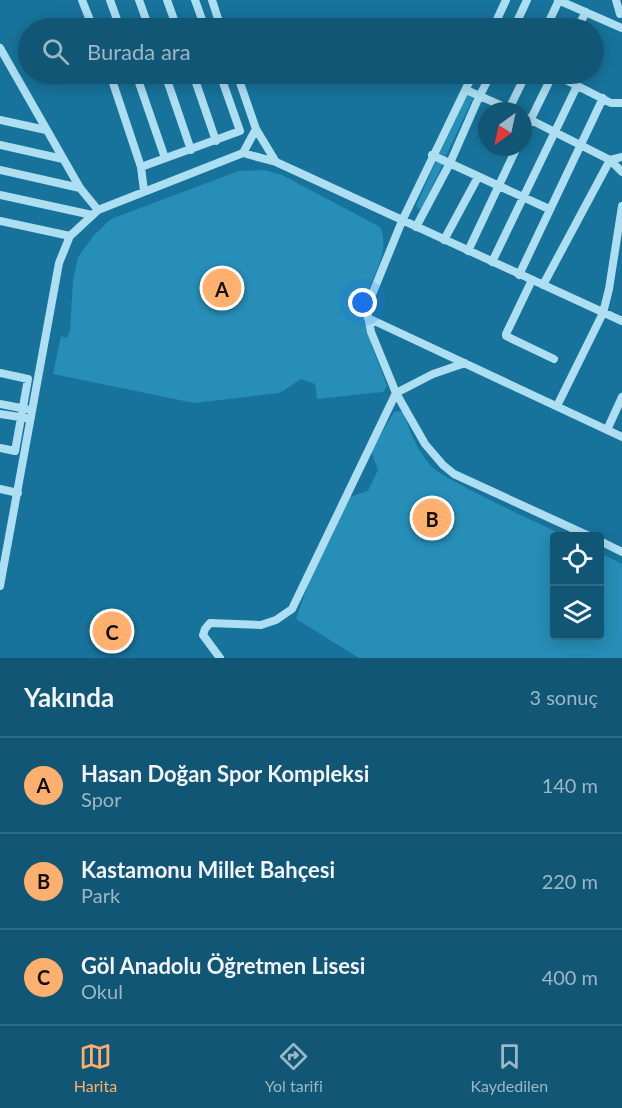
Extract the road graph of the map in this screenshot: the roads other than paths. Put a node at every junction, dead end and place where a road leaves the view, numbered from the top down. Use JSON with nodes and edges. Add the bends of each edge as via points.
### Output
{"nodes":[{"id":1,"x":82,"y":0,"type":"edge"},
{"id":2,"x":110,"y":0,"type":"edge"},
{"id":3,"x":139,"y":0,"type":"edge"},
{"id":4,"x":167,"y":0,"type":"edge"},
{"id":5,"x":195,"y":0,"type":"edge"},
{"id":6,"x":212,"y":0,"type":"edge"},
{"id":7,"x":506,"y":0,"type":"edge"},
{"id":8,"x":527,"y":0,"type":"edge"},
{"id":9,"x":559,"y":0,"type":"edge"},
{"id":10,"x":616,"y":0,"type":"edge"},
{"id":11,"x":586,"y":12,"type":"junction"},
{"id":12,"x":620,"y":14,"type":"dead end"},
{"id":13,"x":89,"y":18,"type":"edge"},
{"id":14,"x":116,"y":18,"type":"edge"},
{"id":15,"x":145,"y":18,"type":"edge"},
{"id":16,"x":173,"y":18,"type":"edge"},
{"id":17,"x":201,"y":18,"type":"edge"},
{"id":18,"x":218,"y":18,"type":"edge"},
{"id":19,"x":498,"y":18,"type":"edge"},
{"id":20,"x":519,"y":18,"type":"edge"},
{"id":21,"x":551,"y":18,"type":"edge"},
{"id":22,"x":583,"y":18,"type":"edge"},
{"id":23,"x":600,"y":18,"type":"edge"},
{"id":24,"x":604,"y":20,"type":"edge"},
{"id":25,"x":622,"y":28,"type":"edge"},
{"id":26,"x":1,"y":51,"type":"edge"},
{"id":27,"x":18,"y":81,"type":"edge"},
{"id":28,"x":20,"y":84,"type":"edge"},
{"id":29,"x":113,"y":84,"type":"edge"},
{"id":30,"x":139,"y":84,"type":"edge"},
{"id":31,"x":168,"y":84,"type":"edge"},
{"id":32,"x":196,"y":84,"type":"edge"},
{"id":33,"x":224,"y":84,"type":"edge"},
{"id":34,"x":240,"y":84,"type":"edge"},
{"id":35,"x":468,"y":84,"type":"edge"},
{"id":36,"x":485,"y":84,"type":"edge"},
{"id":37,"x":522,"y":84,"type":"edge"},
{"id":38,"x":547,"y":84,"type":"edge"},
{"id":39,"x":573,"y":84,"type":"edge"},
{"id":40,"x":577,"y":86,"type":"junction"},
{"id":41,"x":465,"y":90,"type":"junction"},
{"id":42,"x":478,"y":97,"type":"junction"},
{"id":43,"x":603,"y":98,"type":"junction"},
{"id":44,"x":491,"y":102,"type":"edge"},
{"id":45,"x":515,"y":102,"type":"edge"},
{"id":46,"x":622,"y":103,"type":"edge"},
{"id":47,"x":532,"y":110,"type":"edge"},
{"id":48,"x":0,"y":120,"type":"edge"},
{"id":49,"x":532,"y":121,"type":"edge"},
{"id":50,"x":256,"y":129,"type":"junction"},
{"id":51,"x":46,"y":130,"type":"junction"},
{"id":52,"x":555,"y":133,"type":"junction"},
{"id":53,"x":216,"y":141,"type":"junction"},
{"id":54,"x":0,"y":145,"type":"edge"},
{"id":55,"x":580,"y":145,"type":"junction"},
{"id":56,"x":191,"y":150,"type":"junction"},
{"id":57,"x":243,"y":153,"type":"junction"},
{"id":58,"x":432,"y":155,"type":"junction"},
{"id":59,"x":513,"y":156,"type":"edge"},
{"id":60,"x":622,"y":157,"type":"edge"},
{"id":61,"x":165,"y":158,"type":"junction"},
{"id":62,"x":63,"y":159,"type":"junction"},
{"id":63,"x":610,"y":160,"type":"junction"},
{"id":64,"x":276,"y":162,"type":"junction"},
{"id":65,"x":450,"y":164,"type":"junction"},
{"id":66,"x":141,"y":167,"type":"junction"},
{"id":67,"x":0,"y":170,"type":"edge"},
{"id":68,"x":622,"y":172,"type":"edge"},
{"id":69,"x":478,"y":177,"type":"junction"},
{"id":70,"x":498,"y":186,"type":"junction"},
{"id":71,"x":80,"y":188,"type":"junction"},
{"id":72,"x":144,"y":191,"type":"junction"},
{"id":73,"x":0,"y":195,"type":"edge"},
{"id":74,"x":523,"y":197,"type":"junction"},
{"id":75,"x":622,"y":206,"type":"edge"},
{"id":76,"x":549,"y":209,"type":"junction"},
{"id":77,"x":95,"y":212,"type":"junction"},
{"id":78,"x":402,"y":220,"type":"junction"},
{"id":79,"x":0,"y":221,"type":"edge"},
{"id":80,"x":416,"y":227,"type":"junction"},
{"id":81,"x":70,"y":236,"type":"junction"},
{"id":82,"x":444,"y":240,"type":"junction"},
{"id":83,"x":468,"y":251,"type":"junction"},
{"id":84,"x":492,"y":262,"type":"junction"},
{"id":85,"x":519,"y":274,"type":"junction"},
{"id":86,"x":532,"y":280,"type":"junction"},
{"id":87,"x":543,"y":285,"type":"junction"},
{"id":88,"x":603,"y":313,"type":"junction"},
{"id":89,"x":368,"y":318,"type":"junction"},
{"id":90,"x":622,"y":321,"type":"edge"},
{"id":91,"x":554,"y":359,"type":"dead end"},
{"id":92,"x":465,"y":363,"type":"junction"},
{"id":93,"x":0,"y":373,"type":"edge"},
{"id":94,"x":396,"y":393,"type":"junction"},
{"id":95,"x":622,"y":397,"type":"edge"},
{"id":96,"x":557,"y":406,"type":"junction"},
{"id":97,"x":1,"y":409,"type":"edge"},
{"id":98,"x":22,"y":413,"type":"junction"},
{"id":99,"x":32,"y":414,"type":"junction"},
{"id":100,"x":607,"y":430,"type":"junction"},
{"id":101,"x":622,"y":437,"type":"edge"},
{"id":102,"x":0,"y":448,"type":"edge"},
{"id":103,"x":0,"y":489,"type":"edge"},
{"id":104,"x":18,"y":493,"type":"junction"},
{"id":105,"x":579,"y":532,"type":"edge"},
{"id":106,"x":604,"y":543,"type":"edge"},
{"id":107,"x":622,"y":552,"type":"edge"},
{"id":108,"x":0,"y":585,"type":"edge"},
{"id":109,"x":220,"y":658,"type":"edge"}],
"edges":[{"from":1,"to":13,"type":"street"},
{"from":2,"to":14,"type":"street"},
{"from":3,"to":15,"type":"street"},
{"from":4,"to":16,"type":"street"},
{"from":5,"to":17,"type":"street"},
{"from":6,"to":18,"type":"street"},
{"from":7,"to":19,"type":"street"},
{"from":8,"to":20,"type":"street"},
{"from":9,"to":11,"type":"street"},
{"from":9,"to":21,"type":"street"},
{"from":10,"to":12,"type":"street"},
{"from":11,"to":22,"type":"street"},
{"from":11,"to":23,"type":"street"},
{"from":24,"to":25,"type":"street"},
{"from":26,"to":27,"type":"street"},
{"from":28,"to":51,"type":"street"},
{"from":29,"to":66,"type":"street"},
{"from":30,"to":61,"type":"street"},
{"from":31,"to":56,"type":"street"},
{"from":32,"to":53,"type":"street"},
{"from":33,"to":53,"type":"street","via":[[240,131]]},
{"from":34,"to":50,"type":"street"},
{"from":35,"to":41,"type":"street"},
{"from":36,"to":42,"type":"street"},
{"from":37,"to":45,"type":"street"},
{"from":38,"to":47,"type":"street"},
{"from":39,"to":40,"type":"street"},
{"from":40,"to":43,"type":"street"},
{"from":40,"to":52,"type":"street"},
{"from":41,"to":42,"type":"street"},
{"from":41,"to":58,"type":"street"},
{"from":42,"to":44,"type":"street"},
{"from":42,"to":65,"type":"street"},
{"from":43,"to":46,"type":"street"},
{"from":43,"to":55,"type":"street"},
{"from":48,"to":51,"type":"street"},
{"from":49,"to":52,"type":"street"},
{"from":50,"to":57,"type":"street"},
{"from":50,"to":64,"type":"street"},
{"from":51,"to":62,"type":"street"},
{"from":52,"to":55,"type":"street"},
{"from":52,"to":74,"type":"street"},
{"from":53,"to":56,"type":"street"},
{"from":54,"to":62,"type":"street"},
{"from":55,"to":63,"type":"street"},
{"from":55,"to":76,"type":"street"},
{"from":56,"to":61,"type":"street"},
{"from":57,"to":64,"type":"street"},
{"from":57,"to":72,"type":"street"},
{"from":58,"to":65,"type":"street"},
{"from":58,"to":78,"type":"street"},
{"from":59,"to":70,"type":"street"},
{"from":60,"to":63,"type":"street"},
{"from":61,"to":66,"type":"street"},
{"from":62,"to":71,"type":"street"},
{"from":63,"to":68,"type":"street"},
{"from":63,"to":87,"type":"street"},
{"from":64,"to":78,"type":"street"},
{"from":65,"to":69,"type":"street"},
{"from":65,"to":80,"type":"street"},
{"from":66,"to":72,"type":"street"},
{"from":67,"to":71,"type":"street"},
{"from":69,"to":70,"type":"street"},
{"from":69,"to":82,"type":"street"},
{"from":70,"to":74,"type":"street"},
{"from":70,"to":83,"type":"street"},
{"from":71,"to":77,"type":"street"},
{"from":72,"to":77,"type":"street"},
{"from":73,"to":77,"type":"street"},
{"from":74,"to":76,"type":"street"},
{"from":74,"to":84,"type":"street"},
{"from":75,"to":88,"type":"street"},
{"from":76,"to":85,"type":"street"},
{"from":77,"to":81,"type":"street"},
{"from":78,"to":80,"type":"street"},
{"from":78,"to":89,"type":"street","via":[[369,302]]},
{"from":79,"to":81,"type":"street"},
{"from":80,"to":82,"type":"street"},
{"from":81,"to":99,"type":"street","via":[[59,263]]},
{"from":82,"to":83,"type":"street"},
{"from":83,"to":84,"type":"street"},
{"from":84,"to":85,"type":"street"},
{"from":85,"to":86,"type":"street"},
{"from":86,"to":87,"type":"street"},
{"from":86,"to":91,"type":"street","via":[[506,336]]},
{"from":87,"to":88,"type":"street"},
{"from":88,"to":90,"type":"street"},
{"from":88,"to":96,"type":"street"},
{"from":89,"to":92,"type":"street"},
{"from":89,"to":94,"type":"street"},
{"from":92,"to":94,"type":"street"},
{"from":92,"to":96,"type":"street"},
{"from":93,"to":98,"type":"street","via":[[28,379]]},
{"from":94,"to":105,"type":"street","via":[[425,444],[448,469]]},
{"from":94,"to":109,"type":"street","via":[[292,609],[261,625],[208,624],[203,635]]},
{"from":95,"to":100,"type":"street"},
{"from":96,"to":100,"type":"street"},
{"from":97,"to":98,"type":"street"},
{"from":98,"to":99,"type":"street"},
{"from":98,"to":102,"type":"street","via":[[15,451]]},
{"from":99,"to":104,"type":"street"},
{"from":100,"to":101,"type":"street"},
{"from":103,"to":104,"type":"street"},
{"from":104,"to":108,"type":"street"},
{"from":106,"to":107,"type":"street"}]}
